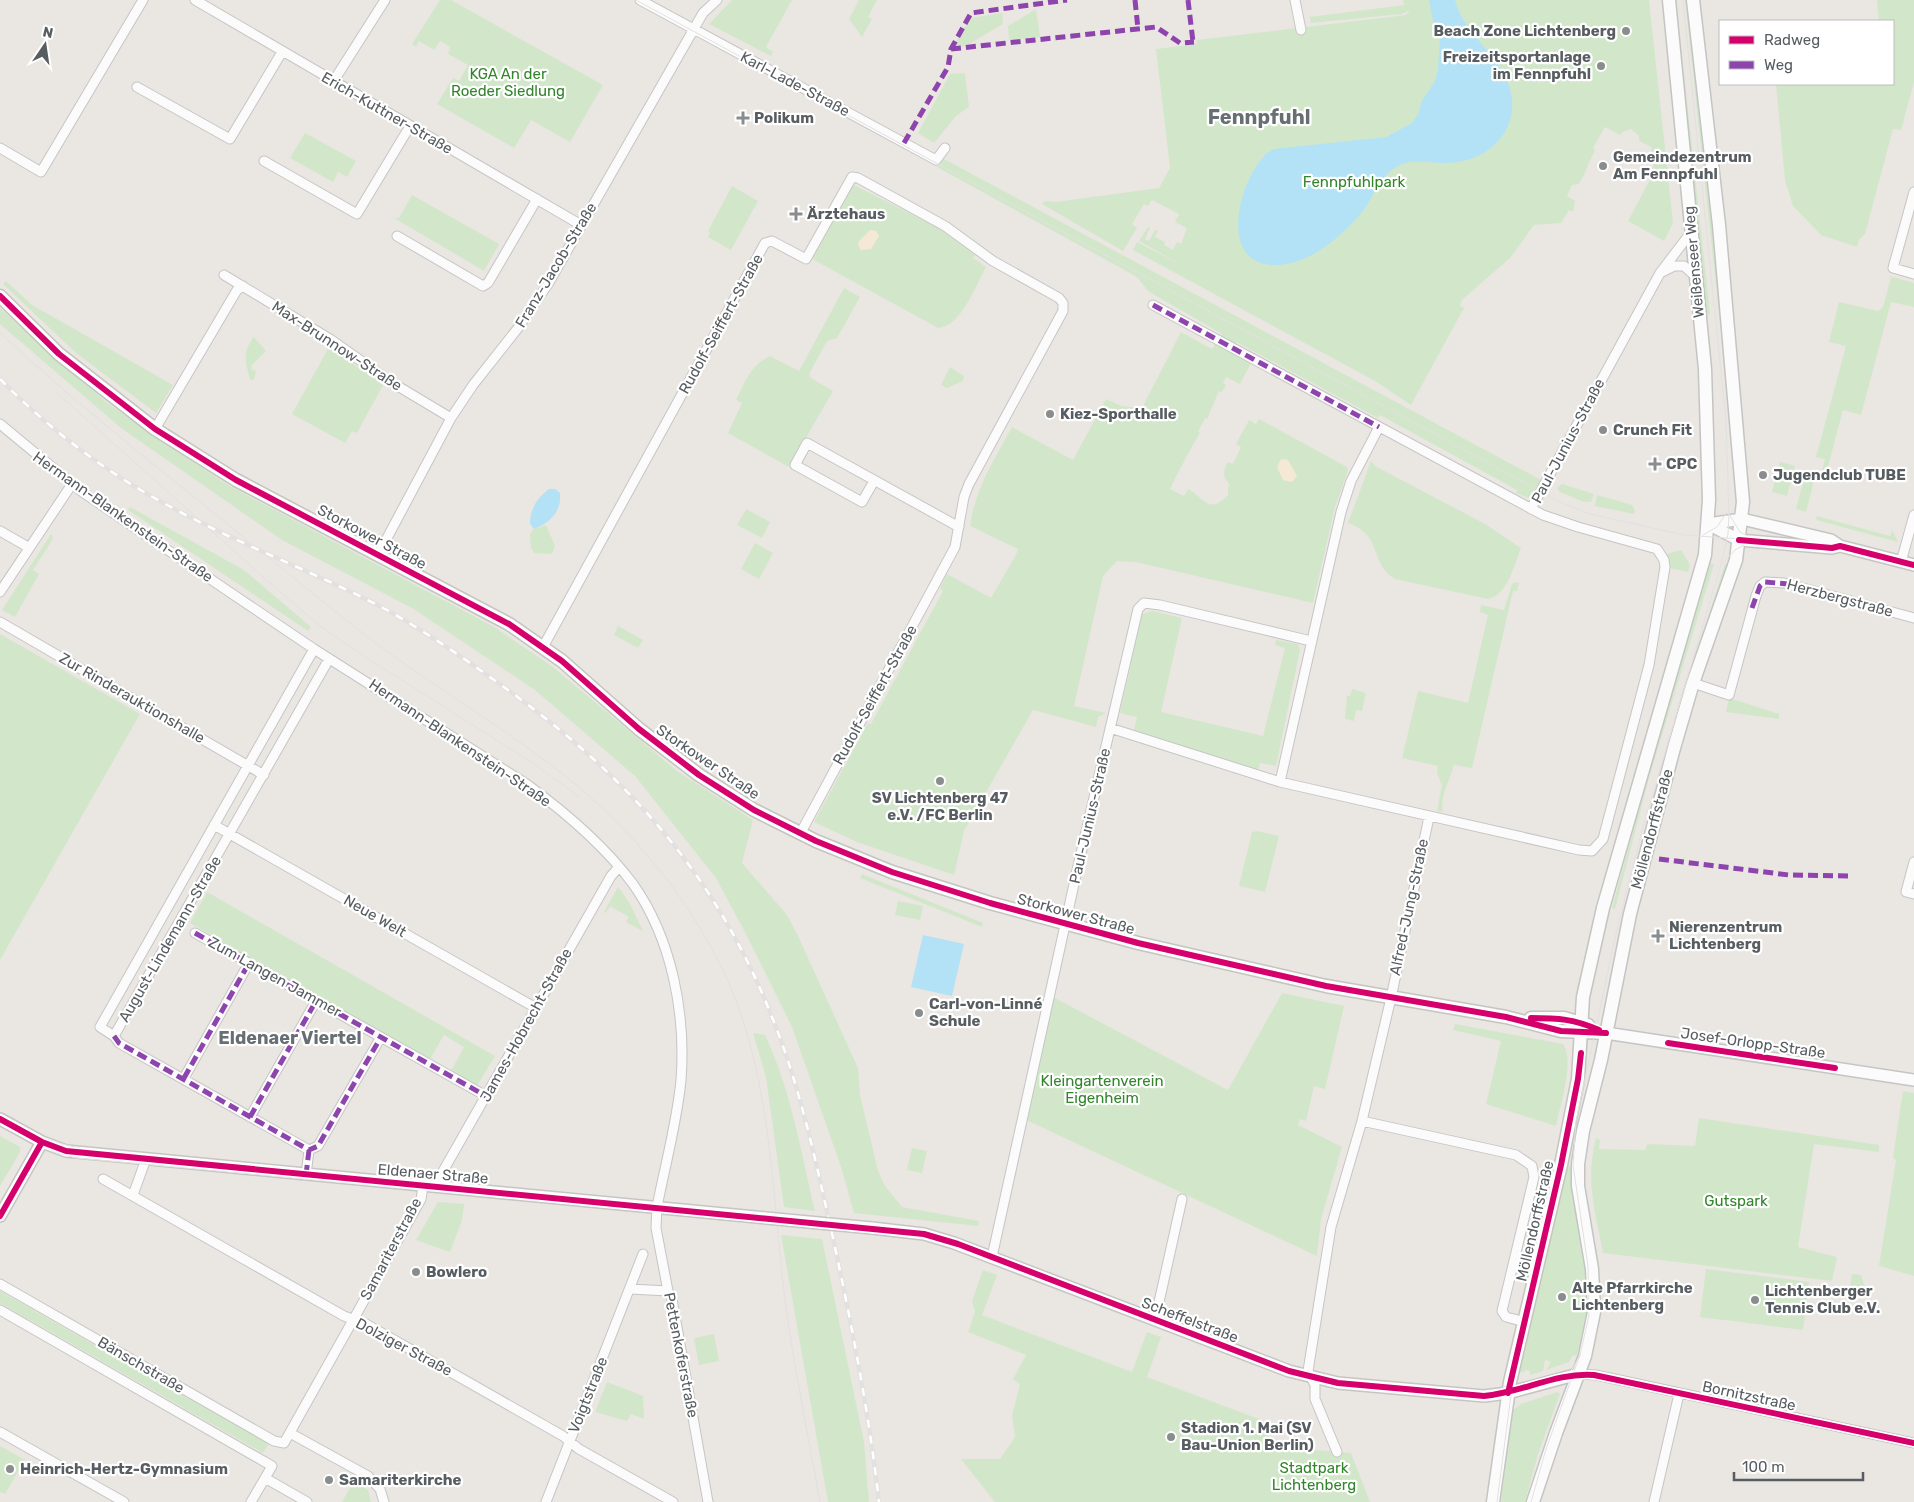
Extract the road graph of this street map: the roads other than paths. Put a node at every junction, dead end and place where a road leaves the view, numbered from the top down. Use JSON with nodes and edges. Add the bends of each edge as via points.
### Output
{"nodes":[{"id":1,"x":143,"y":0,"type":"edge"},
{"id":2,"x":194,"y":0,"type":"edge"},
{"id":3,"x":385,"y":0,"type":"edge"},
{"id":4,"x":640,"y":0,"type":"edge"},
{"id":5,"x":717,"y":0,"type":"edge"},
{"id":6,"x":1295,"y":0,"type":"edge"},
{"id":7,"x":1668,"y":0,"type":"edge"},
{"id":8,"x":1693,"y":0,"type":"edge"},
{"id":9,"x":695,"y":30,"type":"junction"},
{"id":10,"x":1301,"y":30,"type":"dead end"},
{"id":11,"x":282,"y":52,"type":"junction"},
{"id":12,"x":333,"y":82,"type":"junction"},
{"id":13,"x":137,"y":87,"type":"dead end"},
{"id":14,"x":410,"y":126,"type":"junction"},
{"id":15,"x":0,"y":148,"type":"edge"},
{"id":16,"x":945,"y":148,"type":"dead end"},
{"id":17,"x":264,"y":161,"type":"dead end"},
{"id":18,"x":1914,"y":192,"type":"edge"},
{"id":19,"x":537,"y":199,"type":"junction"},
{"id":20,"x":581,"y":225,"type":"junction"},
{"id":21,"x":1692,"y":231,"type":"junction"},
{"id":22,"x":397,"y":236,"type":"dead end"},
{"id":23,"x":1660,"y":273,"type":"junction"},
{"id":24,"x":1914,"y":274,"type":"edge"},
{"id":25,"x":224,"y":275,"type":"dead end"},
{"id":26,"x":1695,"y":276,"type":"junction"},
{"id":27,"x":243,"y":286,"type":"junction"},
{"id":28,"x":0,"y":296,"type":"edge"},
{"id":29,"x":1153,"y":305,"type":"dead end"},
{"id":30,"x":451,"y":418,"type":"junction"},
{"id":31,"x":0,"y":424,"type":"edge"},
{"id":32,"x":1378,"y":427,"type":"junction"},
{"id":33,"x":155,"y":430,"type":"junction"},
{"id":34,"x":874,"y":481,"type":"junction"},
{"id":35,"x":72,"y":484,"type":"junction"},
{"id":36,"x":1531,"y":509,"type":"junction"},
{"id":37,"x":1914,"y":515,"type":"edge"},
{"id":38,"x":1742,"y":519,"type":"junction"},
{"id":39,"x":1708,"y":524,"type":"junction"},
{"id":40,"x":960,"y":527,"type":"junction"},
{"id":41,"x":0,"y":531,"type":"edge"},
{"id":42,"x":1738,"y":540,"type":"junction"},
{"id":43,"x":1840,"y":546,"type":"junction"},
{"id":44,"x":28,"y":547,"type":"junction"},
{"id":45,"x":378,"y":554,"type":"junction"},
{"id":46,"x":1901,"y":562,"type":"junction"},
{"id":47,"x":1914,"y":565,"type":"edge"},
{"id":48,"x":0,"y":592,"type":"edge"},
{"id":49,"x":1914,"y":618,"type":"edge"},
{"id":50,"x":0,"y":622,"type":"edge"},
{"id":51,"x":1311,"y":641,"type":"junction"},
{"id":52,"x":544,"y":647,"type":"junction"},
{"id":53,"x":314,"y":649,"type":"junction"},
{"id":54,"x":329,"y":659,"type":"junction"},
{"id":55,"x":1693,"y":683,"type":"junction"},
{"id":56,"x":1110,"y":728,"type":"junction"},
{"id":57,"x":248,"y":765,"type":"junction"},
{"id":58,"x":264,"y":775,"type":"junction"},
{"id":59,"x":1280,"y":782,"type":"junction"},
{"id":60,"x":1429,"y":817,"type":"junction"},
{"id":61,"x":214,"y":825,"type":"junction"},
{"id":62,"x":230,"y":834,"type":"junction"},
{"id":63,"x":800,"y":834,"type":"junction"},
{"id":64,"x":1914,"y":862,"type":"edge"},
{"id":65,"x":619,"y":867,"type":"junction"},
{"id":66,"x":1914,"y":894,"type":"edge"},
{"id":67,"x":1066,"y":923,"type":"junction"},
{"id":68,"x":195,"y":932,"type":"dead end"},
{"id":69,"x":249,"y":963,"type":"junction"},
{"id":70,"x":1391,"y":998,"type":"junction"},
{"id":71,"x":316,"y":1001,"type":"junction"},
{"id":72,"x":536,"y":1008,"type":"junction"},
{"id":73,"x":1582,"y":1027,"type":"junction"},
{"id":74,"x":1606,"y":1033,"type":"junction"},
{"id":75,"x":114,"y":1036,"type":"junction"},
{"id":76,"x":381,"y":1037,"type":"junction"},
{"id":77,"x":184,"y":1078,"type":"junction"},
{"id":78,"x":1914,"y":1080,"type":"edge"},
{"id":79,"x":486,"y":1096,"type":"junction"},
{"id":80,"x":250,"y":1117,"type":"junction"},
{"id":81,"x":0,"y":1119,"type":"edge"},
{"id":82,"x":1362,"y":1121,"type":"junction"},
{"id":83,"x":42,"y":1142,"type":"junction"},
{"id":84,"x":309,"y":1150,"type":"junction"},
{"id":85,"x":146,"y":1159,"type":"junction"},
{"id":86,"x":306,"y":1174,"type":"junction"},
{"id":87,"x":103,"y":1178,"type":"dead end"},
{"id":88,"x":423,"y":1186,"type":"junction"},
{"id":89,"x":439,"y":1187,"type":"junction"},
{"id":90,"x":133,"y":1195,"type":"junction"},
{"id":91,"x":1182,"y":1200,"type":"dead end"},
{"id":92,"x":656,"y":1207,"type":"junction"},
{"id":93,"x":0,"y":1216,"type":"edge"},
{"id":94,"x":872,"y":1228,"type":"joint"},
{"id":95,"x":643,"y":1254,"type":"dead end"},
{"id":96,"x":992,"y":1257,"type":"junction"},
{"id":97,"x":0,"y":1284,"type":"edge"},
{"id":98,"x":630,"y":1289,"type":"junction"},
{"id":99,"x":668,"y":1290,"type":"junction"},
{"id":100,"x":0,"y":1310,"type":"edge"},
{"id":101,"x":353,"y":1320,"type":"junction"},
{"id":102,"x":1155,"y":1320,"type":"junction"},
{"id":103,"x":1525,"y":1322,"type":"junction"},
{"id":104,"x":1578,"y":1374,"type":"junction"},
{"id":105,"x":1312,"y":1378,"type":"junction"},
{"id":106,"x":1508,"y":1393,"type":"junction"},
{"id":107,"x":1679,"y":1394,"type":"junction"},
{"id":108,"x":0,"y":1432,"type":"edge"},
{"id":109,"x":290,"y":1433,"type":"junction"},
{"id":110,"x":569,"y":1441,"type":"junction"},
{"id":111,"x":284,"y":1443,"type":"joint"},
{"id":112,"x":1914,"y":1443,"type":"edge"},
{"id":113,"x":1337,"y":1452,"type":"dead end"},
{"id":114,"x":265,"y":1478,"type":"junction"},
{"id":115,"x":124,"y":1502,"type":"edge"},
{"id":116,"x":251,"y":1502,"type":"edge"},
{"id":117,"x":307,"y":1502,"type":"edge"},
{"id":118,"x":384,"y":1502,"type":"edge"},
{"id":119,"x":546,"y":1502,"type":"edge"},
{"id":120,"x":673,"y":1502,"type":"edge"},
{"id":121,"x":708,"y":1502,"type":"edge"},
{"id":122,"x":1492,"y":1502,"type":"edge"},
{"id":123,"x":1533,"y":1502,"type":"edge"},
{"id":124,"x":1654,"y":1502,"type":"edge"}],
"edges":[{"from":1,"to":15,"type":"street","via":[[41,172]]},
{"from":2,"to":11,"type":"street","name":"Erich-Kuttner-Straße"},
{"from":3,"to":12,"type":"street"},
{"from":4,"to":9,"type":"street","name":"Karl-Lade-Straße"},
{"from":5,"to":9,"type":"street","name":"Franz-Jacob-Straße","via":[[703,13]]},
{"from":6,"to":10,"type":"street"},
{"from":7,"to":21,"type":"main road","name":"Weißenseer Weg"},
{"from":8,"to":38,"type":"main road","name":"Weißenseer Weg","via":[[1728,318],[1744,502]]},
{"from":9,"to":16,"type":"street","name":"Karl-Lade-Straße","via":[[936,160]]},
{"from":9,"to":20,"type":"street","name":"Franz-Jacob-Straße"},
{"from":11,"to":12,"type":"street","name":"Erich-Kuttner-Straße"},
{"from":11,"to":13,"type":"street","via":[[230,139]]},
{"from":12,"to":14,"type":"street","name":"Erich-Kuttner-Straße"},
{"from":14,"to":17,"type":"street","via":[[357,214]]},
{"from":14,"to":19,"type":"street","name":"Erich-Kuttner-Straße"},
{"from":18,"to":24,"type":"street","via":[[1893,268]]},
{"from":19,"to":20,"type":"street","name":"Erich-Kuttner-Straße"},
{"from":19,"to":22,"type":"street","via":[[488,283],[483,286]]},
{"from":20,"to":30,"type":"street","name":"Franz-Jacob-Straße","via":[[548,284]]},
{"from":21,"to":23,"type":"street","name":"Paul-Junius-Straße"},
{"from":21,"to":26,"type":"main road","name":"Weißenseer Weg"},
{"from":23,"to":26,"type":"street","via":[[1674,266],[1684,266]]},
{"from":23,"to":36,"type":"street","name":"Paul-Junius-Straße"},
{"from":25,"to":27,"type":"street","name":"Max-Brunnow-Straße"},
{"from":26,"to":39,"type":"main road","name":"Weißenseer Weg","via":[[1705,369]]},
{"from":27,"to":30,"type":"street","name":"Max-Brunnow-Straße"},
{"from":27,"to":33,"type":"street","via":[[237,290]]},
{"from":28,"to":33,"type":"main road","name":"Storkower Straße","via":[[38,336]]},
{"from":29,"to":32,"type":"street","name":"Paul-Junius-Straße"},
{"from":30,"to":45,"type":"street","name":"Franz-Jacob-Straße"},
{"from":31,"to":35,"type":"street","name":"Hermann-Blankenstein-Straße"},
{"from":32,"to":36,"type":"street","name":"Paul-Junius-Straße"},
{"from":32,"to":51,"type":"street","via":[[1346,495]]},
{"from":33,"to":45,"type":"main road","name":"Storkower Straße","via":[[236,480]]},
{"from":34,"to":34,"type":"street","via":[[807,443],[795,465],[862,502]]},
{"from":34,"to":40,"type":"street"},
{"from":35,"to":44,"type":"street"},
{"from":35,"to":53,"type":"street","name":"Hermann-Blankenstein-Straße"},
{"from":36,"to":60,"type":"street","via":[[1578,527],[1648,545],[1659,550],[1664,560],[1649,665],[1602,839],[1592,851],[1579,850]]},
{"from":37,"to":46,"type":"street"},
{"from":38,"to":39,"type":"street"},
{"from":38,"to":42,"type":"main road","name":"Weißenseer Weg"},
{"from":38,"to":43,"type":"street","via":[[1831,540]]},
{"from":39,"to":42,"type":"street"},
{"from":39,"to":73,"type":"main road","name":"Möllendorffstraße","via":[[1702,569],[1604,908],[1582,1002]]},
{"from":40,"to":52,"type":"street","name":"Rudolf-Seiffert-Straße","via":[[969,484],[1063,311],[1064,303],[993,261],[945,226],[858,178],[852,178],[806,259],[772,241],[765,243]]},
{"from":40,"to":63,"type":"street","name":"Rudolf-Seiffert-Straße","via":[[944,570]]},
{"from":41,"to":44,"type":"street"},
{"from":42,"to":43,"type":"street"},
{"from":42,"to":55,"type":"main road","name":"Möllendorffstraße","via":[[1734,567]]},
{"from":43,"to":46,"type":"street"},
{"from":44,"to":48,"type":"street"},
{"from":45,"to":52,"type":"main road","name":"Storkower Straße","via":[[502,620]]},
{"from":46,"to":47,"type":"street"},
{"from":49,"to":55,"type":"street","name":"Herzbergstraße","via":[[1784,582],[1765,582],[1760,586],[1752,608],[1729,695]]},
{"from":50,"to":57,"type":"street","name":"Zur Rinderauktionshalle"},
{"from":51,"to":56,"type":"street","name":"Paul-Junius-Straße","via":[[1144,603],[1138,609]]},
{"from":51,"to":59,"type":"street"},
{"from":52,"to":63,"type":"main road","name":"Storkower Straße","via":[[674,757],[736,799]]},
{"from":53,"to":54,"type":"street","name":"Hermann-Blankenstein-Straße"},
{"from":53,"to":57,"type":"street","name":"August-Lindemann-Straße"},
{"from":54,"to":58,"type":"street","name":"August-Lindemann-Straße"},
{"from":54,"to":65,"type":"street","name":"Hermann-Blankenstein-Straße","via":[[528,785],[576,824]]},
{"from":55,"to":74,"type":"main road","name":"Möllendorffstraße","via":[[1630,914]]},
{"from":56,"to":59,"type":"street","name":"Alfred-Jung-Straße"},
{"from":56,"to":67,"type":"street","name":"Paul-Junius-Straße"},
{"from":57,"to":58,"type":"street","name":"Zur Rinderauktionshalle"},
{"from":57,"to":61,"type":"street","name":"August-Lindemann-Straße"},
{"from":58,"to":62,"type":"street","name":"August-Lindemann-Straße"},
{"from":59,"to":60,"type":"street","name":"Alfred-Jung-Straße"},
{"from":60,"to":70,"type":"street","name":"Alfred-Jung-Straße"},
{"from":61,"to":62,"type":"street","name":"Neue Welt"},
{"from":61,"to":75,"type":"street","name":"August-Lindemann-Straße","via":[[100,1027]]},
{"from":62,"to":72,"type":"street","name":"Neue Welt"},
{"from":62,"to":75,"type":"street","name":"August-Lindemann-Straße"},
{"from":63,"to":67,"type":"main road","name":"Storkower Straße","via":[[892,872]]},
{"from":64,"to":66,"type":"street","via":[[1906,892]]},
{"from":65,"to":72,"type":"street","name":"James-Hobrecht-Straße","via":[[589,912]]},
{"from":65,"to":92,"type":"street","name":"Hermann-Blankenstein-Straße","via":[[649,911],[663,942],[674,978],[680,1016],[680,1088]]},
{"from":67,"to":70,"type":"main road","name":"Storkower Straße","via":[[1195,957]]},
{"from":67,"to":96,"type":"street","name":"Paul-Junius-Straße"},
{"from":68,"to":69,"type":"street","name":"Zum Langen Jammer"},
{"from":69,"to":71,"type":"street","name":"Zum Langen Jammer"},
{"from":69,"to":77,"type":"street"},
{"from":70,"to":73,"type":"main road","name":"Storkower Straße","via":[[1511,1018],[1555,1030]]},
{"from":70,"to":82,"type":"street","name":"Alfred-Jung-Straße"},
{"from":71,"to":76,"type":"street","name":"Zum Langen Jammer"},
{"from":71,"to":80,"type":"street"},
{"from":72,"to":79,"type":"street","name":"James-Hobrecht-Straße"},
{"from":73,"to":74,"type":"main road","name":"Storkower Straße"},
{"from":73,"to":103,"type":"main road","name":"Möllendorffstraße","via":[[1578,1079]]},
{"from":74,"to":78,"type":"street","name":"Josef-Orlopp-Straße"},
{"from":74,"to":104,"type":"main road","name":"Möllendorffstraße","via":[[1578,1164],[1578,1186],[1594,1300],[1589,1339]]},
{"from":75,"to":77,"type":"street","via":[[119,1042]]},
{"from":76,"to":79,"type":"street","name":"Zum Langen Jammer"},
{"from":76,"to":84,"type":"street","via":[[318,1146]]},
{"from":77,"to":80,"type":"street"},
{"from":79,"to":89,"type":"street","name":"James-Hobrecht-Straße","via":[[442,1173]]},
{"from":80,"to":84,"type":"street"},
{"from":81,"to":83,"type":"street","name":"Eldenaer Straße"},
{"from":82,"to":103,"type":"street","name":"Möllendorffstraße","via":[[1516,1155],[1532,1166],[1534,1177],[1502,1311],[1506,1317]]},
{"from":82,"to":105,"type":"street","name":"Alfred-Jung-Straße","via":[[1331,1227],[1308,1371]]},
{"from":83,"to":85,"type":"street","name":"Eldenaer Straße","via":[[60,1150]]},
{"from":83,"to":93,"type":"street"},
{"from":84,"to":86,"type":"street"},
{"from":85,"to":86,"type":"street","name":"Eldenaer Straße"},
{"from":85,"to":90,"type":"street"},
{"from":86,"to":88,"type":"street","name":"Eldenaer Straße"},
{"from":87,"to":90,"type":"street","name":"Dolziger Straße"},
{"from":88,"to":89,"type":"street","name":"Eldenaer Straße"},
{"from":88,"to":101,"type":"street","name":"Samariterstraße","via":[[421,1199]]},
{"from":89,"to":92,"type":"street","name":"Eldenaer Straße"},
{"from":90,"to":101,"type":"street","name":"Dolziger Straße"},
{"from":91,"to":102,"type":"street"},
{"from":92,"to":94,"type":"street","name":"Eldenaer Straße","bridge":true},
{"from":92,"to":99,"type":"street","name":"Pettenkoferstraße","via":[[656,1228]]},
{"from":94,"to":96,"type":"street","name":"Scheffelstraße","via":[[940,1238]]},
{"from":95,"to":98,"type":"street","name":"Voigtstraße"},
{"from":96,"to":102,"type":"street","name":"Scheffelstraße"},
{"from":97,"to":111,"type":"street","name":"Bänschstraße"},
{"from":98,"to":99,"type":"street"},
{"from":98,"to":110,"type":"street","name":"Voigtstraße"},
{"from":99,"to":121,"type":"street","name":"Pettenkoferstraße","via":[[673,1303]]},
{"from":100,"to":114,"type":"street","name":"Bänschstraße","via":[[272,1466]]},
{"from":101,"to":109,"type":"street","name":"Samariterstraße"},
{"from":101,"to":110,"type":"street","name":"Dolziger Straße"},
{"from":102,"to":105,"type":"street","name":"Scheffelstraße"},
{"from":103,"to":106,"type":"main road","name":"Möllendorffstraße"},
{"from":104,"to":106,"type":"street","name":"Scheffelstraße"},
{"from":104,"to":107,"type":"street","name":"Bornitzstraße"},
{"from":104,"to":123,"type":"main road","name":"Möllendorffstraße"},
{"from":105,"to":106,"type":"street","name":"Scheffelstraße","via":[[1350,1385],[1473,1396]]},
{"from":105,"to":113,"type":"street","name":"Alfred-Jung-Straße","via":[[1314,1399]]},
{"from":106,"to":122,"type":"main road","name":"Möllendorffstraße"},
{"from":107,"to":112,"type":"street","name":"Bornitzstraße"},
{"from":107,"to":124,"type":"street"},
{"from":108,"to":115,"type":"street"},
{"from":109,"to":111,"type":"street","name":"Samariterstraße"},
{"from":109,"to":118,"type":"street","via":[[368,1476],[380,1489]]},
{"from":110,"to":119,"type":"street","name":"Voigtstraße"},
{"from":110,"to":120,"type":"street","name":"Dolziger Straße"},
{"from":114,"to":116,"type":"street"},
{"from":114,"to":117,"type":"street"}]}
